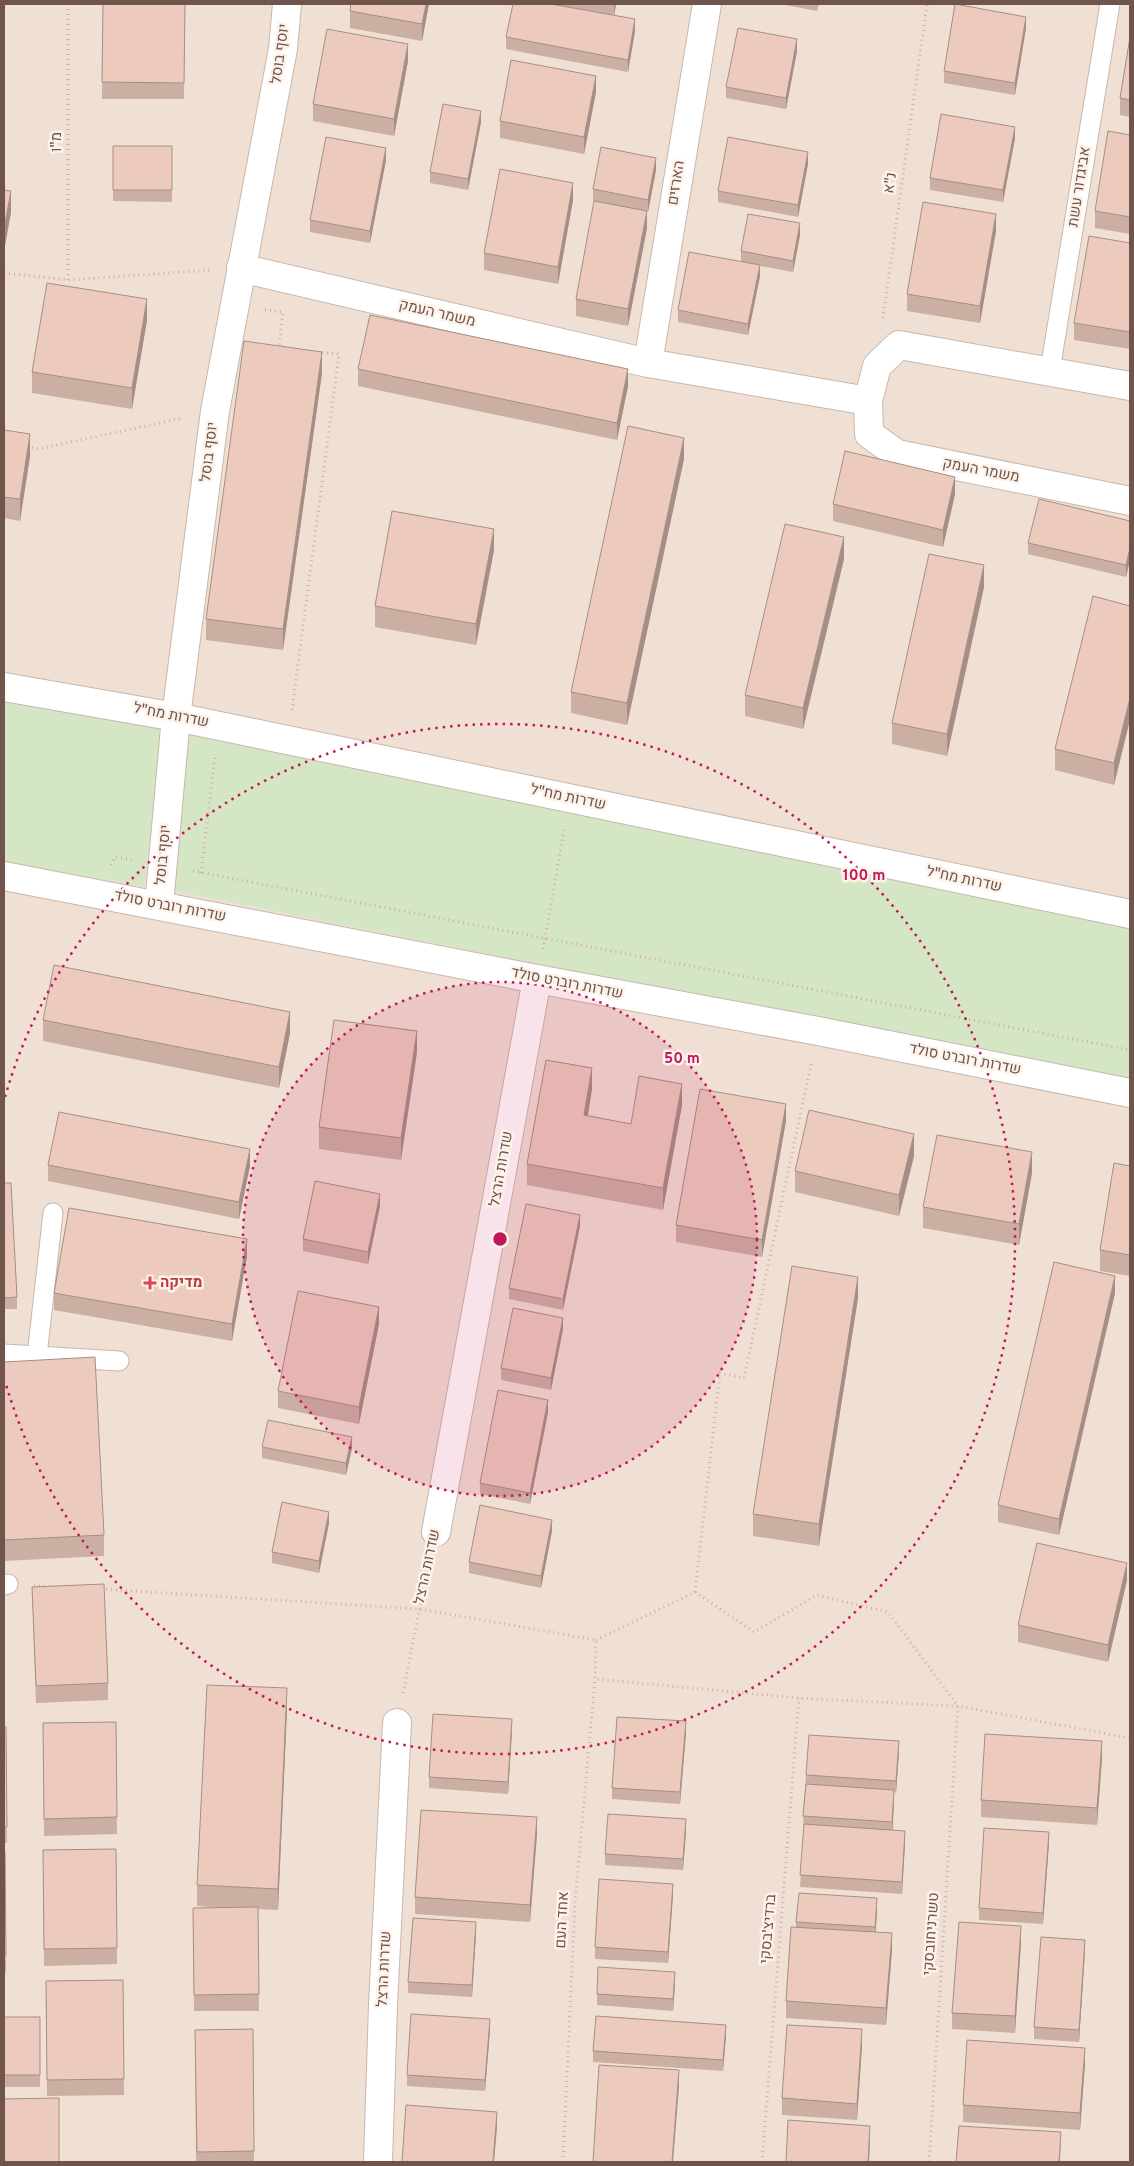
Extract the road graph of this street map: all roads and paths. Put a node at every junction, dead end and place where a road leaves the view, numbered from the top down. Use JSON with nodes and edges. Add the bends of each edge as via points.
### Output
{"nodes":[{"id":1,"x":68,"y":4,"type":"edge"},
{"id":2,"x":287,"y":4,"type":"edge"},
{"id":3,"x":707,"y":4,"type":"edge"},
{"id":4,"x":927,"y":4,"type":"edge"},
{"id":5,"x":1110,"y":4,"type":"edge"},
{"id":6,"x":241,"y":268,"type":"junction"},
{"id":7,"x":4,"y":273,"type":"edge"},
{"id":8,"x":68,"y":280,"type":"junction"},
{"id":9,"x":234,"y":307,"type":"junction"},
{"id":10,"x":287,"y":348,"type":"edge"},
{"id":11,"x":313,"y":351,"type":"edge"},
{"id":12,"x":648,"y":363,"type":"junction"},
{"id":13,"x":877,"y":366,"type":"junction"},
{"id":14,"x":1050,"y":370,"type":"junction"},
{"id":15,"x":1130,"y":386,"type":"edge"},
{"id":16,"x":868,"y":401,"type":"junction"},
{"id":17,"x":215,"y":411,"type":"junction"},
{"id":18,"x":21,"y":446,"type":"edge"},
{"id":19,"x":1130,"y":501,"type":"edge"},
{"id":20,"x":4,"y":687,"type":"edge"},
{"id":21,"x":176,"y":717,"type":"junction"},
{"id":22,"x":218,"y":725,"type":"junction"},
{"id":23,"x":288,"y":740,"type":"junction"},
{"id":24,"x":570,"y":798,"type":"junction"},
{"id":25,"x":163,"y":865,"type":"junction"},
{"id":26,"x":201,"y":873,"type":"junction"},
{"id":27,"x":4,"y":876,"type":"edge"},
{"id":28,"x":95,"y":893,"type":"junction"},
{"id":29,"x":159,"y":905,"type":"junction"},
{"id":30,"x":1130,"y":914,"type":"edge"},
{"id":31,"x":544,"y":938,"type":"junction"},
{"id":32,"x":537,"y":979,"type":"junction"},
{"id":33,"x":818,"y":1031,"type":"junction"},
{"id":34,"x":1130,"y":1050,"type":"edge"},
{"id":35,"x":1130,"y":1094,"type":"edge"},
{"id":36,"x":53,"y":1213,"type":"dead end"},
{"id":37,"x":4,"y":1354,"type":"edge"},
{"id":38,"x":36,"y":1356,"type":"junction"},
{"id":39,"x":119,"y":1361,"type":"dead end"},
{"id":40,"x":436,"y":1532,"type":"joint"},
{"id":41,"x":6,"y":1585,"type":"edge"},
{"id":42,"x":58,"y":1587,"type":"edge"},
{"id":43,"x":97,"y":1589,"type":"edge"},
{"id":44,"x":694,"y":1592,"type":"junction"},
{"id":45,"x":419,"y":1609,"type":"junction"},
{"id":46,"x":596,"y":1640,"type":"junction"},
{"id":47,"x":595,"y":1679,"type":"junction"},
{"id":48,"x":799,"y":1698,"type":"junction"},
{"id":49,"x":958,"y":1706,"type":"junction"},
{"id":50,"x":397,"y":1723,"type":"joint"},
{"id":51,"x":1130,"y":1738,"type":"edge"},
{"id":52,"x":378,"y":2162,"type":"edge"},
{"id":53,"x":563,"y":2162,"type":"edge"},
{"id":54,"x":762,"y":2162,"type":"edge"},
{"id":55,"x":929,"y":2162,"type":"edge"}],
"edges":[{"from":1,"to":8,"type":"path","name":"מ\"ו"},
{"from":2,"to":6,"type":"street","name":"יוסף בוסל","via":[[283,49]]},
{"from":3,"to":12,"type":"street","name":"הארזים"},
{"from":4,"to":13,"type":"path","name":"נ\"א"},
{"from":5,"to":14,"type":"lane","name":"אביגדור עשת"},
{"from":6,"to":8,"type":"path"},
{"from":6,"to":9,"type":"street","name":"יוסף בוסל"},
{"from":6,"to":12,"type":"street","name":"משמר העמק"},
{"from":7,"to":8,"type":"path"},
{"from":9,"to":10,"type":"path","via":[[284,312],[279,347]]},
{"from":9,"to":17,"type":"street","name":"יוסף בוסל"},
{"from":11,"to":23,"type":"path","via":[[339,354]]},
{"from":12,"to":16,"type":"street","name":"משמר העמק"},
{"from":13,"to":14,"type":"street","via":[[899,345]]},
{"from":13,"to":16,"type":"street","name":"משמר העמק"},
{"from":14,"to":15,"type":"street"},
{"from":16,"to":19,"type":"street","name":"משמר העמק","via":[[869,434],[897,454]]},
{"from":17,"to":18,"type":"path","via":[[38,449]]},
{"from":17,"to":21,"type":"street","name":"יוסף בוסל"},
{"from":20,"to":21,"type":"street","name":"שדרות מח\"ל"},
{"from":21,"to":22,"type":"street","name":"שדרות מח\"ל"},
{"from":21,"to":25,"type":"street","name":"יוסף בוסל"},
{"from":22,"to":23,"type":"street","name":"שדרות מח\"ל"},
{"from":22,"to":26,"type":"path"},
{"from":23,"to":24,"type":"street","name":"שדרות מח\"ל"},
{"from":24,"to":30,"type":"street","name":"שדרות מח\"ל"},
{"from":24,"to":31,"type":"path"},
{"from":25,"to":26,"type":"path"},
{"from":25,"to":28,"type":"path","via":[[115,857]]},
{"from":25,"to":29,"type":"street","name":"יוסף בוסל"},
{"from":26,"to":31,"type":"path"},
{"from":27,"to":28,"type":"street","name":"שדרות רוברט סולד"},
{"from":28,"to":29,"type":"street","name":"שדרות רוברט סולד"},
{"from":29,"to":32,"type":"street","name":"שדרות רוברט סולד"},
{"from":31,"to":32,"type":"path"},
{"from":31,"to":34,"type":"path"},
{"from":32,"to":33,"type":"street","name":"שדרות רוברט סולד"},
{"from":32,"to":40,"type":"street","name":"שדרות הרצל"},
{"from":33,"to":35,"type":"street","name":"שדרות רוברט סולד"},
{"from":33,"to":44,"type":"path","via":[[744,1378],[720,1373]]},
{"from":36,"to":38,"type":"lane"},
{"from":37,"to":38,"type":"lane"},
{"from":38,"to":39,"type":"lane"},
{"from":40,"to":45,"type":"path","name":"שדרות הרצל"},
{"from":41,"to":42,"type":"path"},
{"from":43,"to":45,"type":"path"},
{"from":44,"to":46,"type":"path"},
{"from":44,"to":49,"type":"path","via":[[754,1632],[817,1595],[888,1612]]},
{"from":45,"to":46,"type":"path"},
{"from":45,"to":50,"type":"path","name":"שדרות הרצל"},
{"from":46,"to":47,"type":"path","name":"אחד העם"},
{"from":47,"to":48,"type":"path"},
{"from":47,"to":53,"type":"path","name":"אחד העם","via":[[575,1902]]},
{"from":48,"to":49,"type":"path"},
{"from":48,"to":54,"type":"path","name":"ברדיצ'בסקי"},
{"from":49,"to":51,"type":"path"},
{"from":49,"to":55,"type":"path","name":"טשרניחובסקי"},
{"from":50,"to":52,"type":"street","name":"שדרות הרצל"}]}
